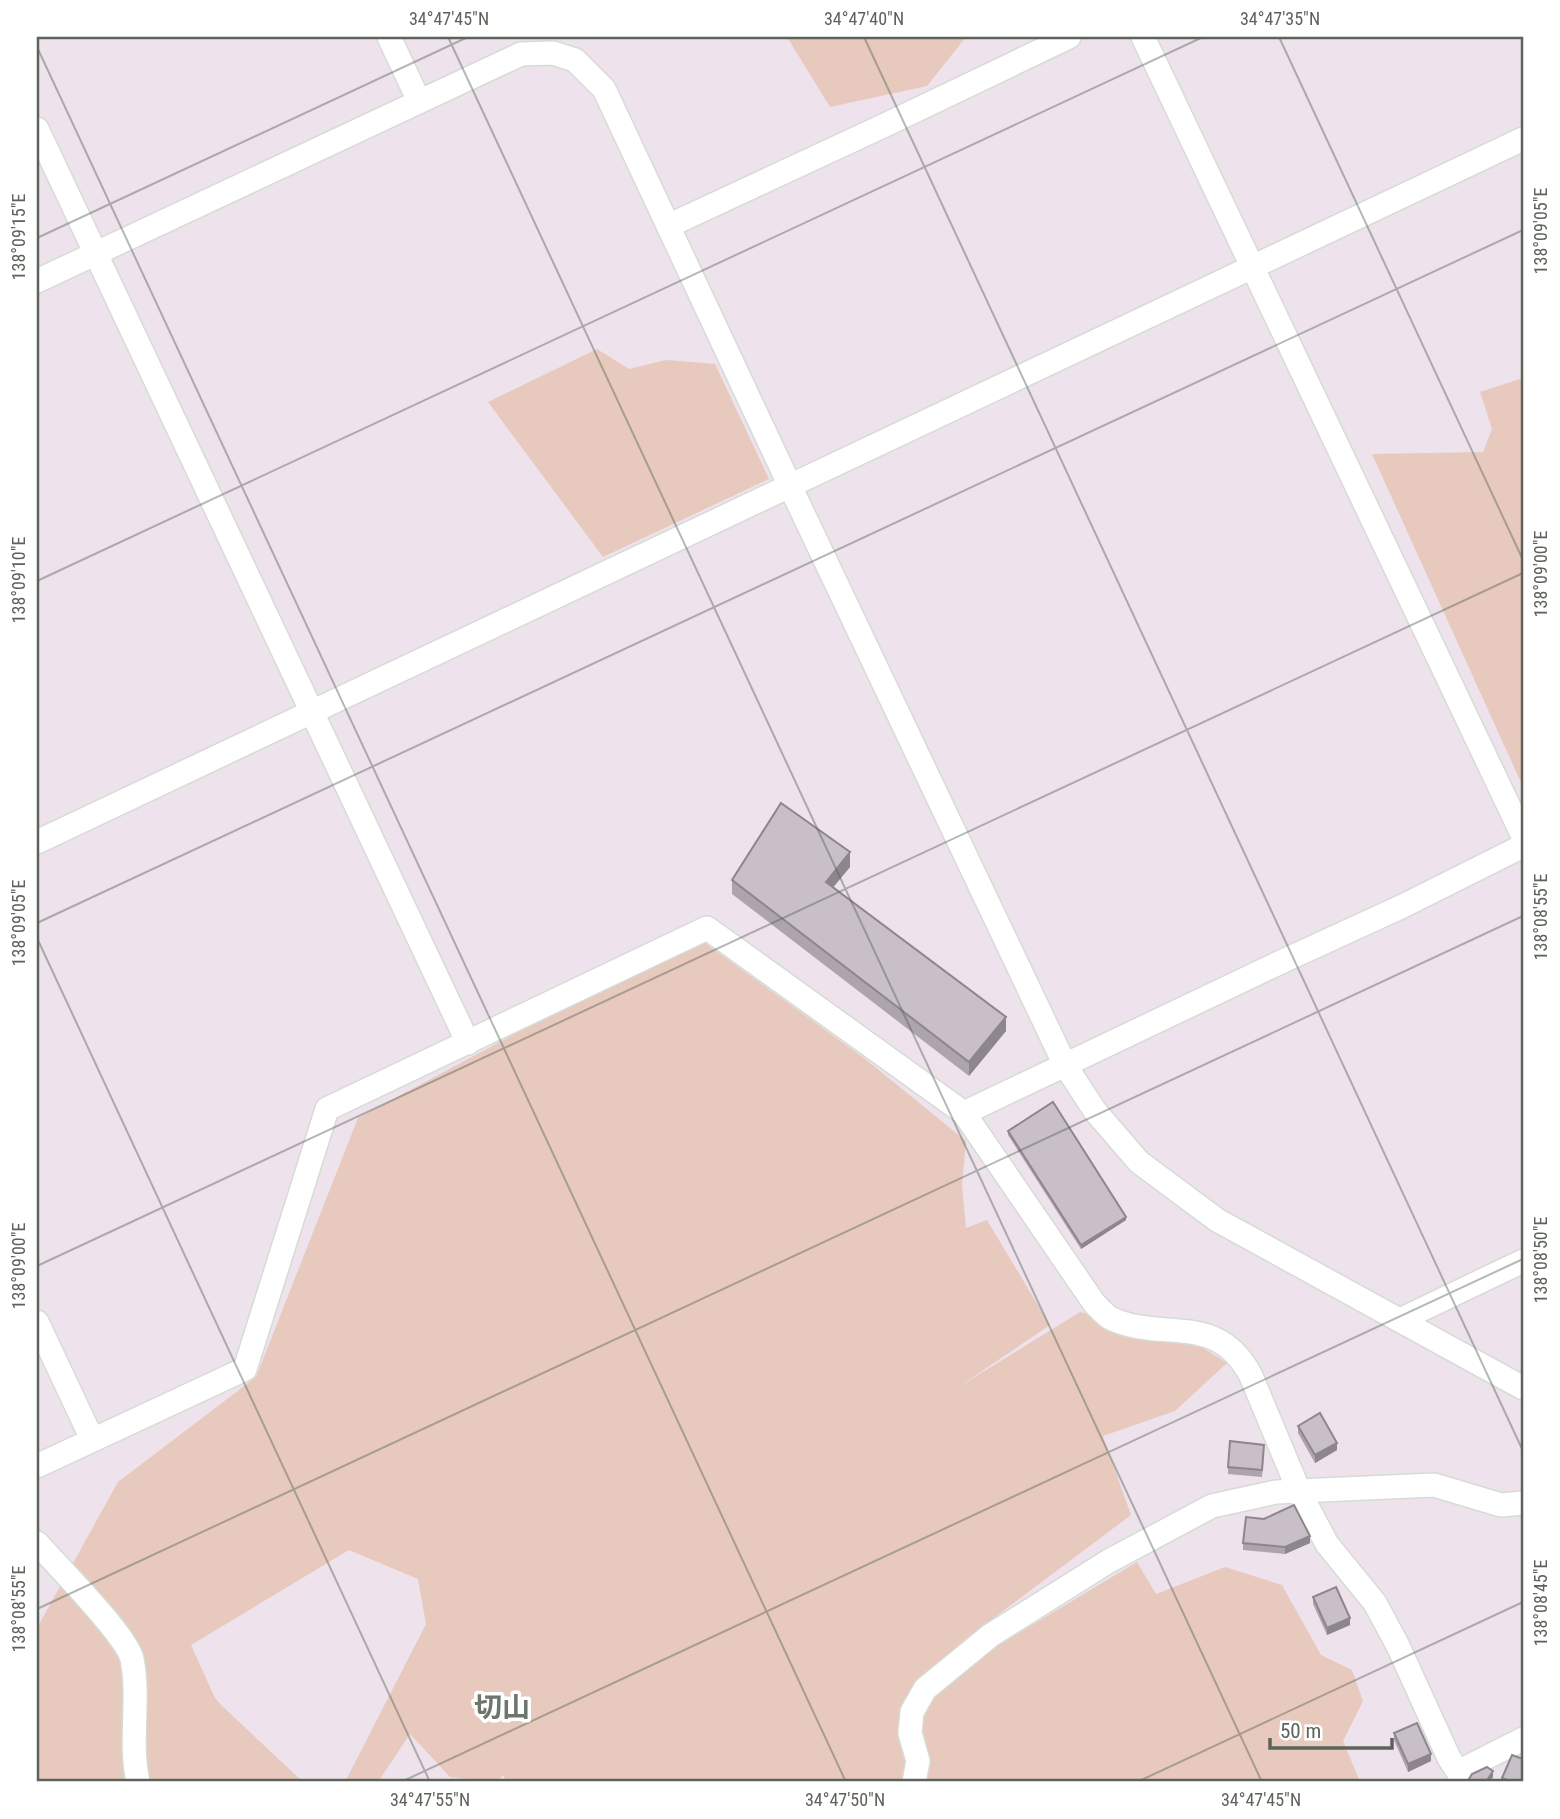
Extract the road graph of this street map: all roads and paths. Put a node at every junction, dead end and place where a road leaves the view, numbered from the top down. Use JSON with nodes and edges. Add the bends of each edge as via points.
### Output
{"nodes":[{"id":1,"x":389,"y":37,"type":"edge"},
{"id":2,"x":1069,"y":37,"type":"edge"},
{"id":3,"x":1143,"y":37,"type":"edge"},
{"id":4,"x":419,"y":100,"type":"junction"},
{"id":5,"x":37,"y":129,"type":"edge"},
{"id":6,"x":1523,"y":139,"type":"edge"},
{"id":7,"x":668,"y":226,"type":"junction"},
{"id":8,"x":96,"y":253,"type":"junction"},
{"id":9,"x":1253,"y":268,"type":"junction"},
{"id":10,"x":37,"y":281,"type":"edge"},
{"id":11,"x":790,"y":486,"type":"junction"},
{"id":12,"x":311,"y":713,"type":"junction"},
{"id":13,"x":1523,"y":836,"type":"edge"},
{"id":14,"x":37,"y":842,"type":"edge"},
{"id":15,"x":1523,"y":846,"type":"edge"},
{"id":16,"x":468,"y":1043,"type":"junction"},
{"id":17,"x":1065,"y":1065,"type":"junction"},
{"id":18,"x":964,"y":1114,"type":"junction"},
{"id":19,"x":1523,"y":1261,"type":"edge"},
{"id":20,"x":1400,"y":1320,"type":"junction"},
{"id":21,"x":37,"y":1322,"type":"edge"},
{"id":22,"x":1523,"y":1388,"type":"edge"},
{"id":23,"x":92,"y":1439,"type":"junction"},
{"id":24,"x":37,"y":1466,"type":"edge"},
{"id":25,"x":1299,"y":1492,"type":"junction"},
{"id":26,"x":1523,"y":1503,"type":"edge"},
{"id":27,"x":37,"y":1543,"type":"edge"},
{"id":28,"x":1523,"y":1739,"type":"edge"},
{"id":29,"x":138,"y":1782,"type":"edge"},
{"id":30,"x":914,"y":1782,"type":"edge"}],
"edges":[{"from":1,"to":4,"type":"street"},
{"from":2,"to":7,"type":"street"},
{"from":3,"to":9,"type":"street"},
{"from":4,"to":7,"type":"street","via":[[522,54],[553,53],[575,60],[604,89]]},
{"from":4,"to":8,"type":"street"},
{"from":5,"to":8,"type":"street"},
{"from":6,"to":9,"type":"street"},
{"from":7,"to":11,"type":"street"},
{"from":8,"to":10,"type":"street"},
{"from":8,"to":12,"type":"street"},
{"from":9,"to":11,"type":"street"},
{"from":9,"to":13,"type":"street"},
{"from":11,"to":12,"type":"street"},
{"from":11,"to":17,"type":"street"},
{"from":12,"to":14,"type":"street"},
{"from":12,"to":16,"type":"street"},
{"from":15,"to":17,"type":"street"},
{"from":16,"to":18,"type":"street","via":[[707,928]]},
{"from":16,"to":23,"type":"street","via":[[327,1109],[245,1369]]},
{"from":17,"to":18,"type":"street"},
{"from":17,"to":20,"type":"street","via":[[1095,1111],[1139,1162],[1217,1220]]},
{"from":18,"to":25,"type":"street","via":[[1108,1317],[1218,1340],[1242,1358]]},
{"from":19,"to":20,"type":"street"},
{"from":20,"to":22,"type":"street"},
{"from":21,"to":23,"type":"street"},
{"from":23,"to":24,"type":"street"},
{"from":25,"to":26,"type":"street","via":[[1434,1485],[1501,1505]]},
{"from":25,"to":28,"type":"street","via":[[1327,1544],[1375,1603],[1458,1772]]},
{"from":25,"to":30,"type":"street","via":[[1276,1492],[1212,1506],[1109,1561],[991,1635],[925,1689],[912,1712],[910,1733],[918,1761]]},
{"from":27,"to":29,"type":"street","via":[[114,1629],[131,1655]]}]}
